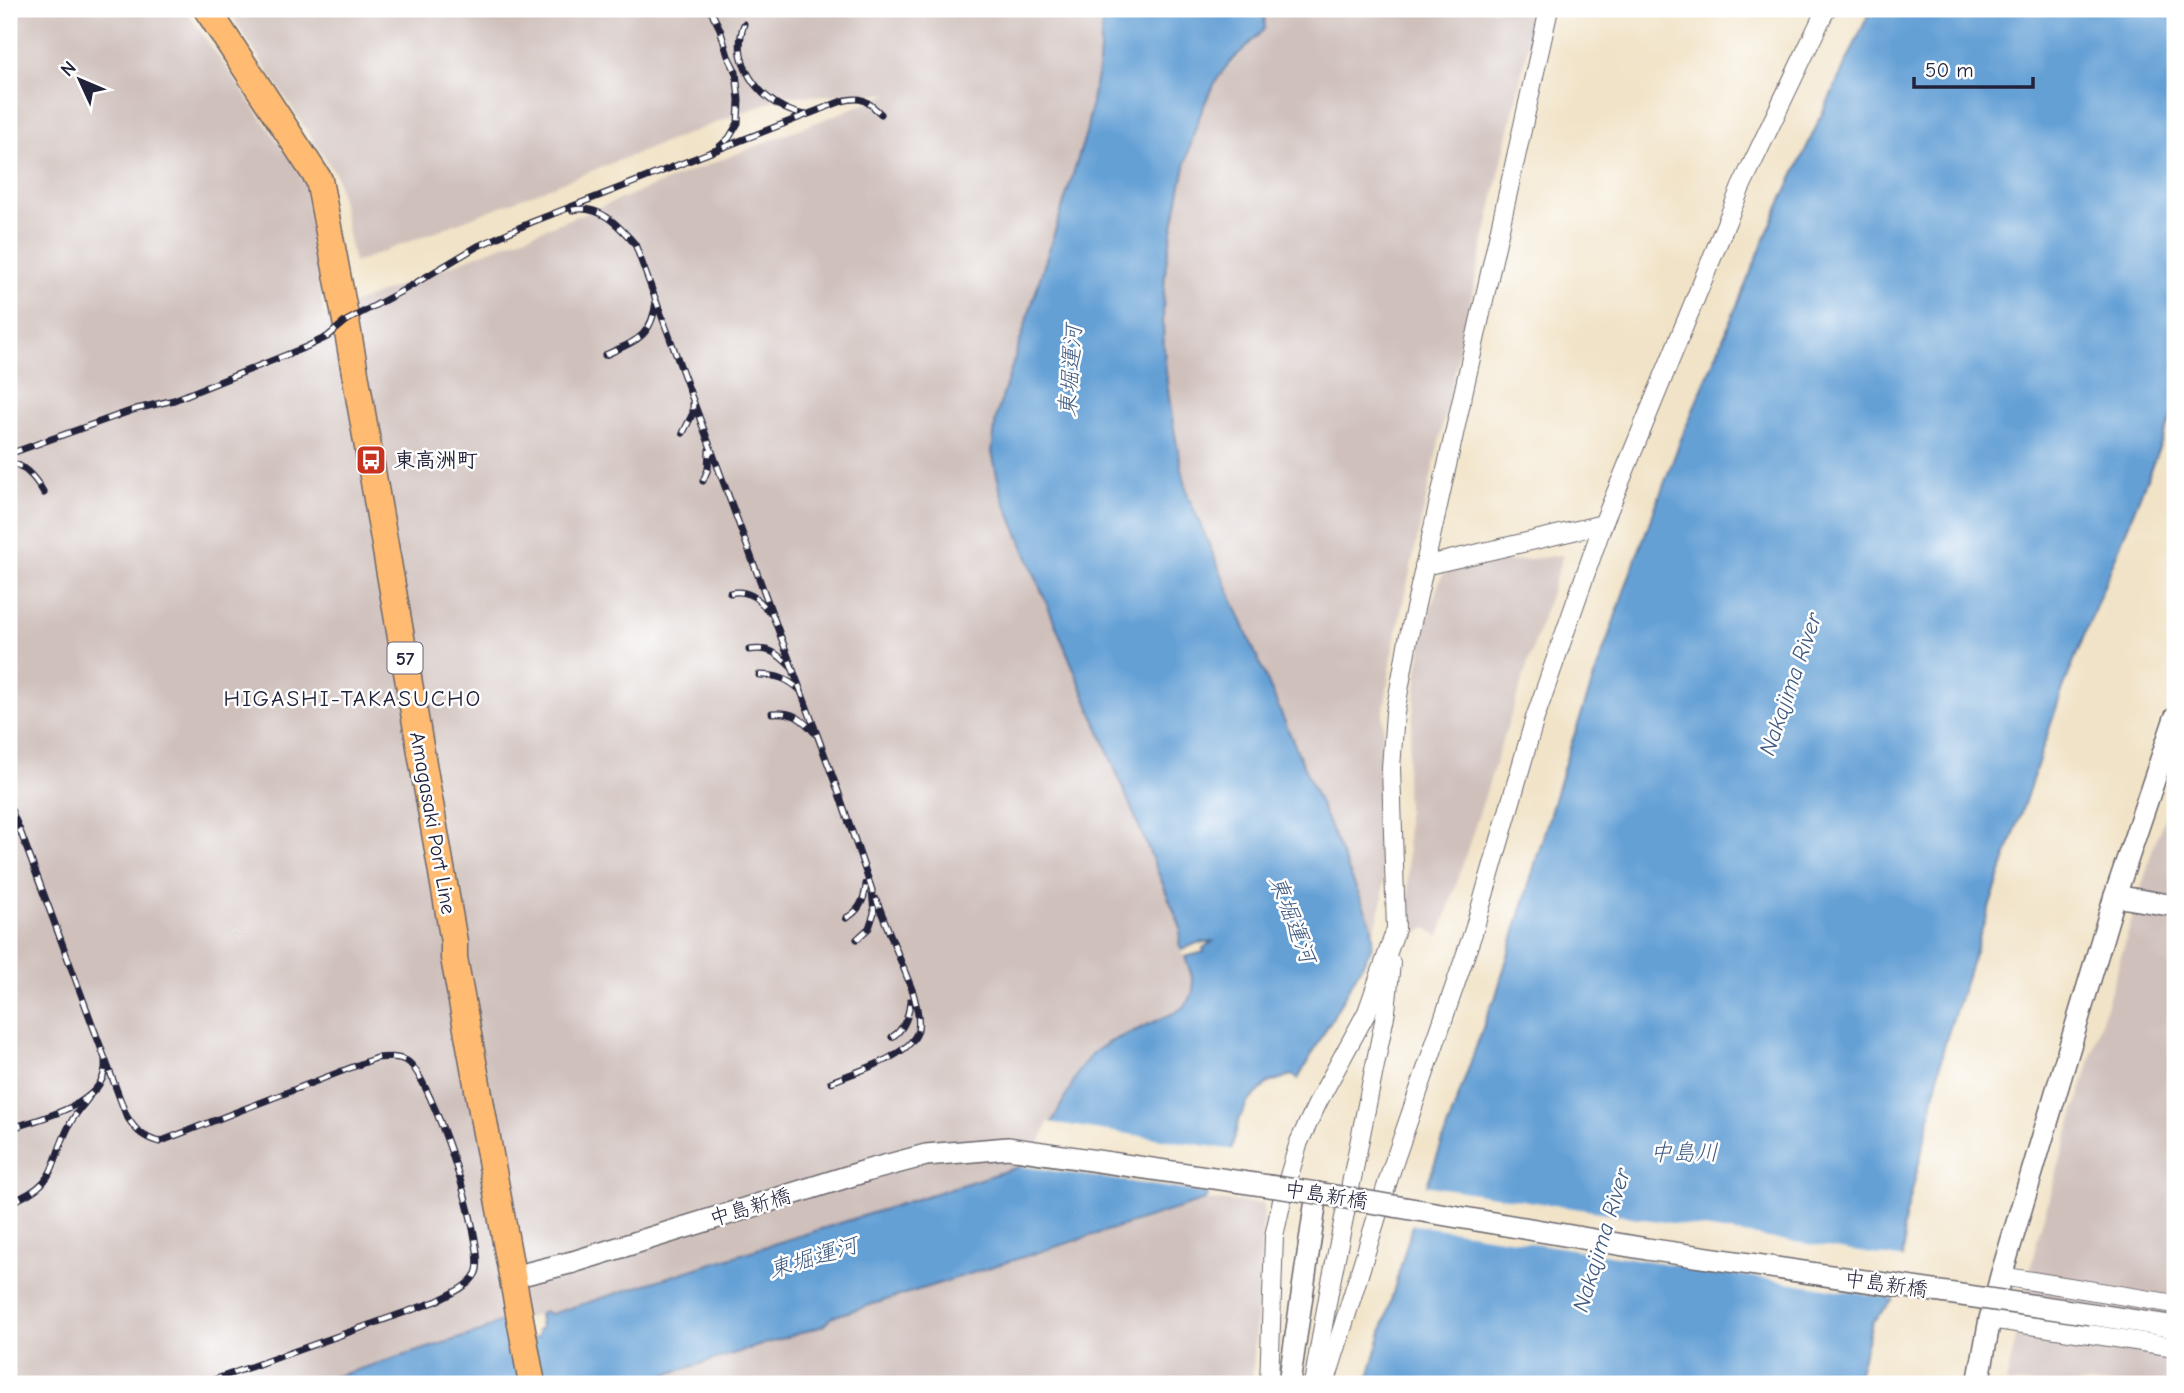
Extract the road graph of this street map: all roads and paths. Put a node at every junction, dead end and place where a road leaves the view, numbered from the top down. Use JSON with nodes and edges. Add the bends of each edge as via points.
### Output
{"nodes":[{"id":1,"x":206,"y":9,"type":"edge"},
{"id":2,"x":1549,"y":9,"type":"edge"},
{"id":3,"x":1826,"y":9,"type":"edge"},
{"id":4,"x":1603,"y":524,"type":"junction"},
{"id":5,"x":1424,"y":566,"type":"junction"},
{"id":6,"x":2175,"y":718,"type":"edge"},
{"id":7,"x":2115,"y":896,"type":"junction"},
{"id":8,"x":2175,"y":906,"type":"edge"},
{"id":9,"x":1395,"y":929,"type":"junction"},
{"id":10,"x":1317,"y":1193,"type":"junction"},
{"id":11,"x":2001,"y":1276,"type":"junction"},
{"id":12,"x":513,"y":1277,"type":"junction"},
{"id":13,"x":2175,"y":1304,"type":"edge"},
{"id":14,"x":1990,"y":1319,"type":"junction"},
{"id":15,"x":2175,"y":1327,"type":"edge"},
{"id":16,"x":2175,"y":1347,"type":"edge"},
{"id":17,"x":532,"y":1384,"type":"edge"},
{"id":18,"x":1269,"y":1384,"type":"edge"},
{"id":19,"x":1289,"y":1384,"type":"edge"},
{"id":20,"x":1312,"y":1384,"type":"edge"},
{"id":21,"x":1325,"y":1384,"type":"edge"},
{"id":22,"x":1978,"y":1384,"type":"edge"}],
"edges":[{"from":1,"to":12,"type":"main road","name":"Amagasaki Port Line","number":"57","via":[[319,180]]},
{"from":2,"to":5,"type":"street"},
{"from":3,"to":4,"type":"street","via":[[1741,187]]},
{"from":4,"to":5,"type":"street"},
{"from":4,"to":21,"type":"street","via":[[1535,718],[1474,930],[1392,1168]]},
{"from":5,"to":9,"type":"street","via":[[1395,713],[1391,768]]},
{"from":6,"to":7,"type":"street"},
{"from":7,"to":8,"type":"street"},
{"from":7,"to":11,"type":"street"},
{"from":9,"to":18,"type":"street","via":[[1367,1012],[1299,1142],[1283,1195],[1274,1236]]},
{"from":9,"to":20,"type":"street","via":[[1385,1011]]},
{"from":10,"to":12,"type":"street","name":"中島新橋","bridge":true,"via":[[1008,1148],[926,1155]]},
{"from":10,"to":15,"type":"street","name":"中島新橋","bridge":true,"via":[[1647,1249]]},
{"from":10,"to":19,"type":"street"},
{"from":11,"to":13,"type":"street"},
{"from":11,"to":14,"type":"street"},
{"from":12,"to":17,"type":"main road","name":"Amagasaki Port Line","number":"57"},
{"from":14,"to":16,"type":"street"},
{"from":14,"to":22,"type":"street"}]}
